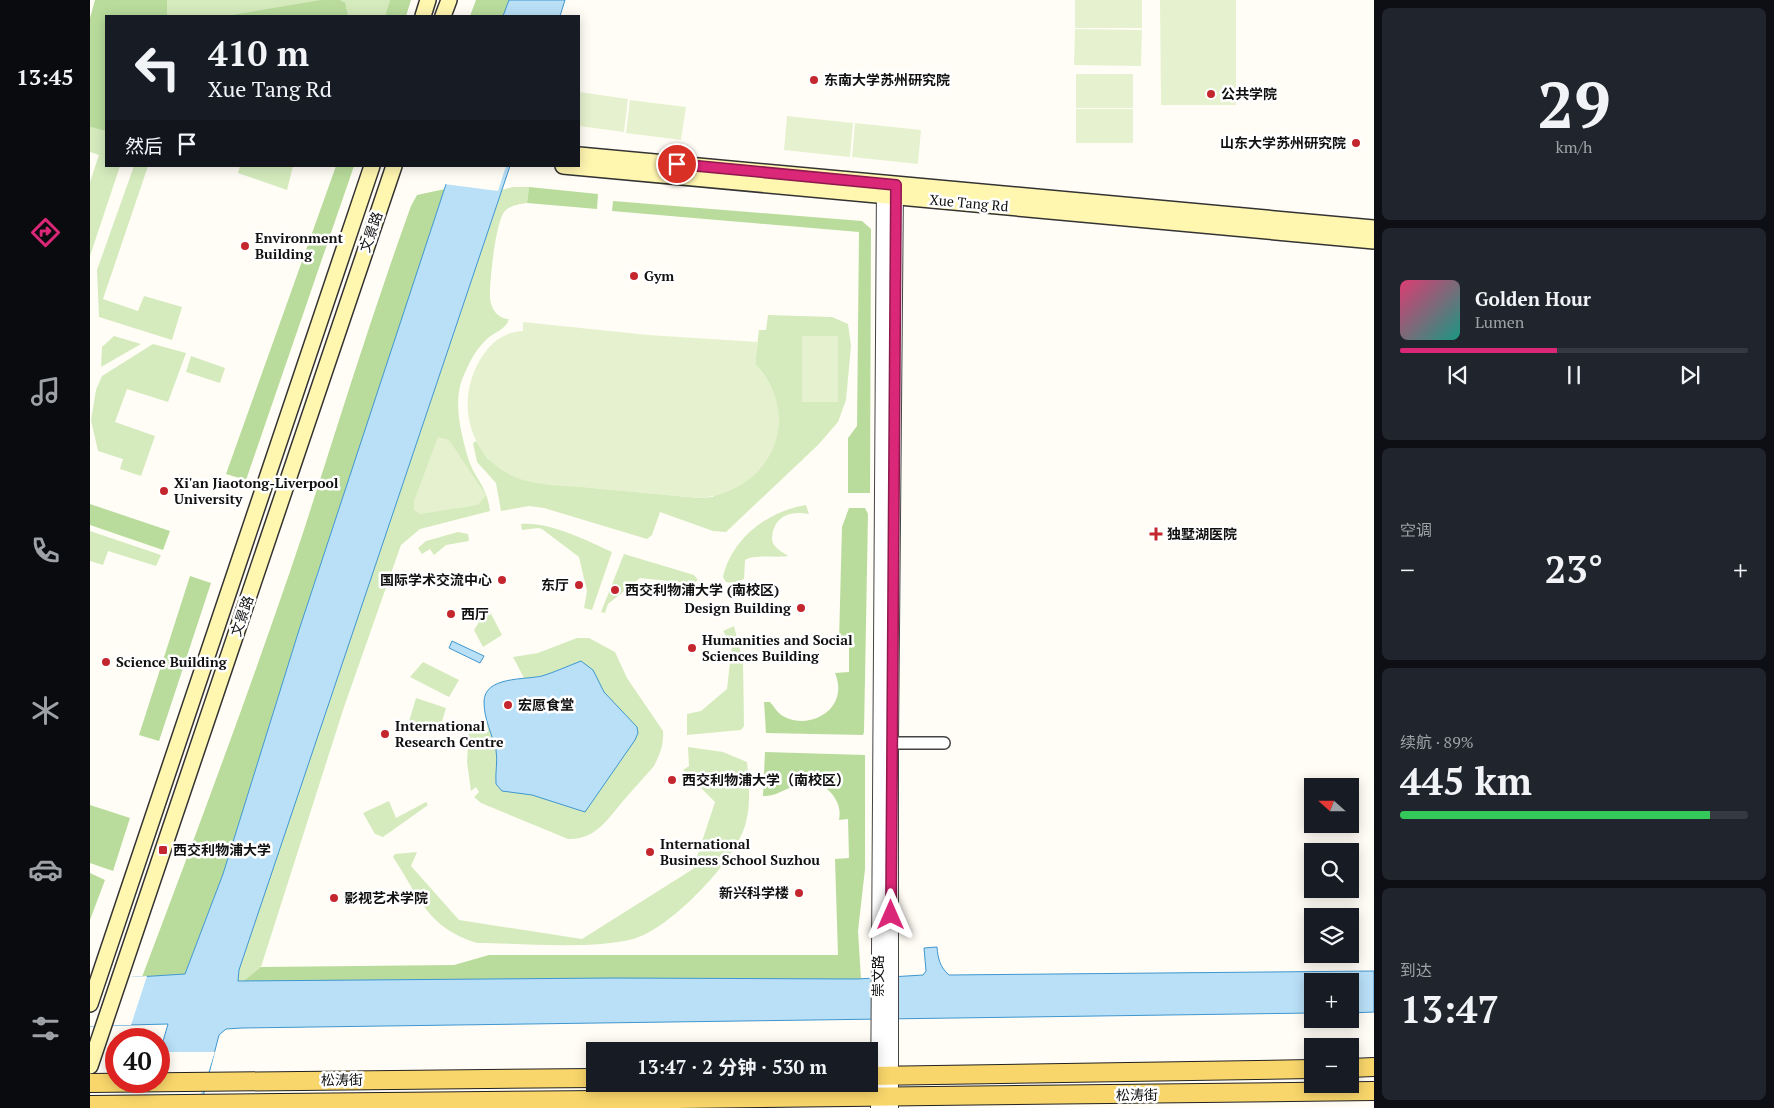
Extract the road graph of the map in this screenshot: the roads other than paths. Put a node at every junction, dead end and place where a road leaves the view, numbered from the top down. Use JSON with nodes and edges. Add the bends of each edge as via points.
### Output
{"nodes":[{"id":1,"x":428,"y":0,"type":"edge"},
{"id":2,"x":449,"y":0,"type":"edge"},
{"id":3,"x":423,"y":15,"type":"edge"},
{"id":4,"x":443,"y":15,"type":"edge"},
{"id":5,"x":580,"y":155,"type":"edge"},
{"id":6,"x":372,"y":167,"type":"edge"},
{"id":7,"x":394,"y":167,"type":"edge"},
{"id":8,"x":577,"y":167,"type":"edge"},
{"id":9,"x":890,"y":190,"type":"junction"},
{"id":10,"x":1374,"y":228,"type":"edge"},
{"id":11,"x":1374,"y":241,"type":"edge"},
{"id":12,"x":885,"y":743,"type":"junction"},
{"id":13,"x":940,"y":743,"type":"dead end"},
{"id":14,"x":90,"y":1004,"type":"edge"},
{"id":15,"x":90,"y":1066,"type":"edge"},
{"id":16,"x":1304,"y":1068,"type":"edge"},
{"id":17,"x":1359,"y":1068,"type":"edge"},
{"id":18,"x":1374,"y":1068,"type":"edge"},
{"id":19,"x":880,"y":1076,"type":"edge"},
{"id":20,"x":586,"y":1078,"type":"edge"},
{"id":21,"x":90,"y":1083,"type":"edge"},
{"id":22,"x":1374,"y":1091,"type":"edge"},
{"id":23,"x":885,"y":1103,"type":"edge"},
{"id":24,"x":90,"y":1105,"type":"edge"}],
"edges":[{"from":1,"to":3,"type":"main road"},
{"from":2,"to":4,"type":"main road"},
{"from":5,"to":9,"type":"main road","name":"Xue Tang Rd"},
{"from":6,"to":14,"type":"main road","name":"文景路"},
{"from":7,"to":15,"type":"main road","name":"文景路"},
{"from":8,"to":9,"type":"main road","name":"Xue Tang Rd"},
{"from":9,"to":10,"type":"main road","name":"Xue Tang Rd"},
{"from":9,"to":11,"type":"main road","name":"Xue Tang Rd"},
{"from":9,"to":12,"type":"street","name":"崇文路"},
{"from":12,"to":13,"type":"street"},
{"from":12,"to":19,"type":"street","name":"崇文路","via":[[885,1023]]},
{"from":16,"to":19,"type":"main road","name":"松涛街"},
{"from":17,"to":18,"type":"main road"},
{"from":19,"to":23,"type":"street","name":"崇文路"},
{"from":20,"to":21,"type":"main road","name":"松涛街"},
{"from":22,"to":23,"type":"main road","name":"松涛街"},
{"from":23,"to":24,"type":"main road","name":"松涛街","via":[[498,1100]]}]}
